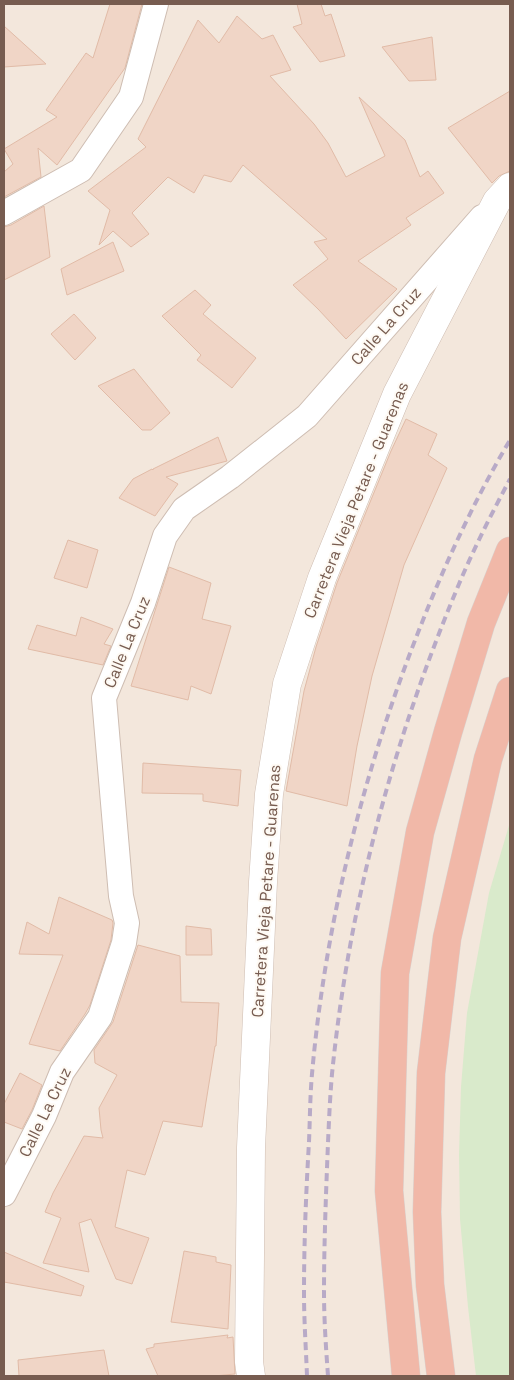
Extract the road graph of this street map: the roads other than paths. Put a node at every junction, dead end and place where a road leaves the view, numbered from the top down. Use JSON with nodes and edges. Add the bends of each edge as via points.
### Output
{"nodes":[{"id":1,"x":156,"y":4,"type":"edge"},
{"id":2,"x":503,"y":194,"type":"edge"},
{"id":3,"x":4,"y":213,"type":"edge"},
{"id":4,"x":510,"y":551,"type":"edge"},
{"id":5,"x":510,"y":691,"type":"edge"},
{"id":6,"x":4,"y":1194,"type":"edge"},
{"id":7,"x":251,"y":1376,"type":"edge"},
{"id":8,"x":406,"y":1376,"type":"edge"},
{"id":9,"x":441,"y":1376,"type":"edge"}],
"edges":[{"from":1,"to":3,"type":"street","via":[[131,97],[81,170]]},
{"from":2,"to":6,"type":"street","name":"Calle La Cruz","via":[[307,416],[230,478],[184,509],[166,536],[104,698],[120,896],[127,923],[124,943],[100,1017],[62,1072],[44,1116]]},
{"from":2,"to":7,"type":"street","name":"Carretera Vieja Petare - Guarenas","via":[[397,394],[322,578],[288,684],[269,794],[263,882],[251,1148]]},
{"from":4,"to":8,"type":"highway","via":[[481,623],[420,832],[395,973],[389,1191]]},
{"from":5,"to":9,"type":"highway","via":[[488,759],[447,938],[431,1072],[427,1212],[430,1285]]}]}
